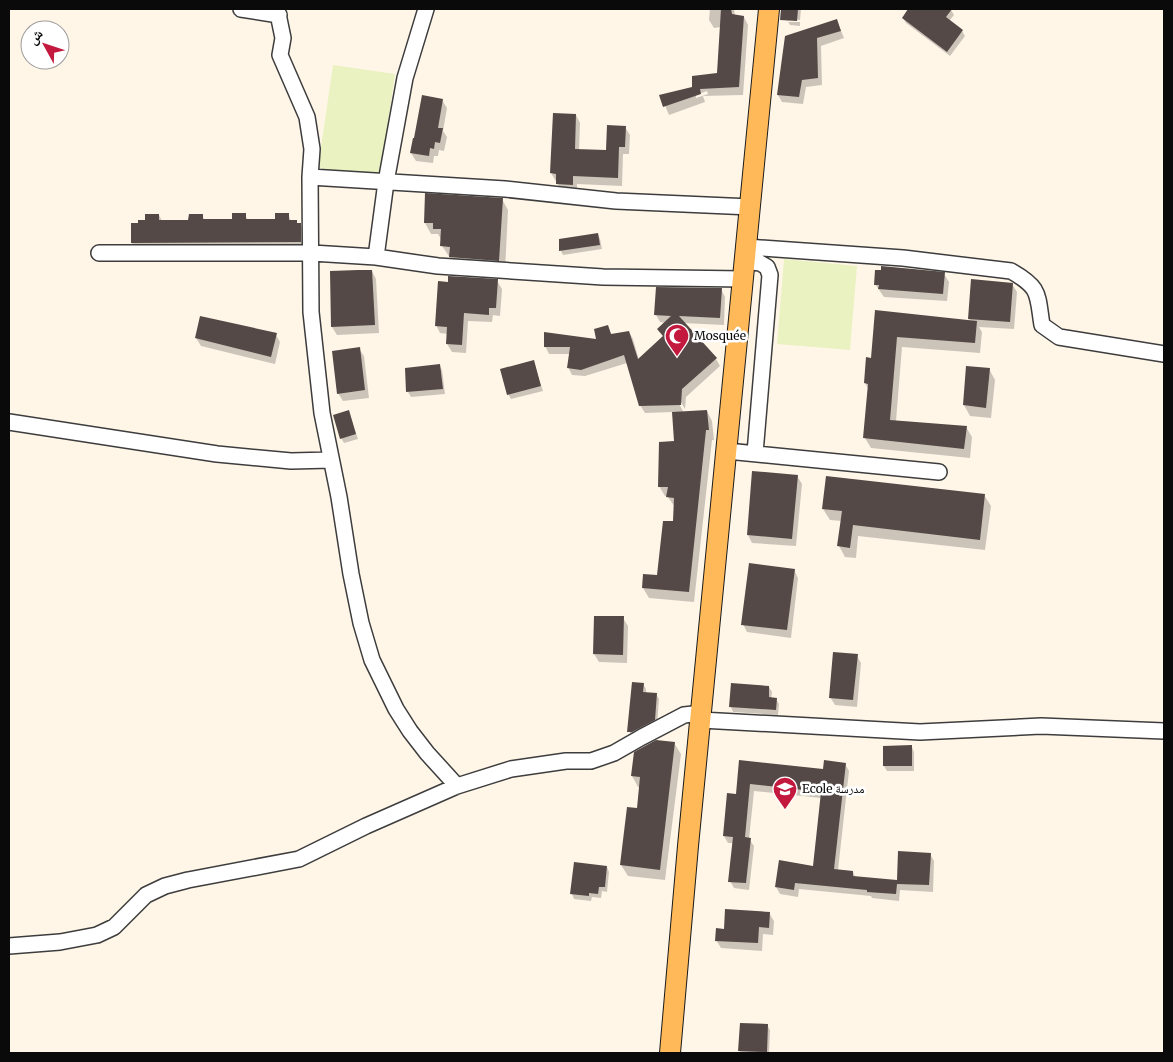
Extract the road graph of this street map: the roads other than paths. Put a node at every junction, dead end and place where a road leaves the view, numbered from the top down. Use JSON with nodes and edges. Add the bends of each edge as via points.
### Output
{"nodes":[{"id":1,"x":241,"y":9,"type":"edge"},
{"id":2,"x":426,"y":9,"type":"edge"},
{"id":3,"x":769,"y":9,"type":"edge"},
{"id":4,"x":278,"y":12,"type":"edge"},
{"id":5,"x":310,"y":177,"type":"junction"},
{"id":6,"x":386,"y":182,"type":"junction"},
{"id":7,"x":751,"y":207,"type":"junction"},
{"id":8,"x":99,"y":253,"type":"dead end"},
{"id":9,"x":312,"y":253,"type":"junction"},
{"id":10,"x":376,"y":257,"type":"junction"},
{"id":11,"x":745,"y":262,"type":"junction"},
{"id":12,"x":1164,"y":354,"type":"edge"},
{"id":13,"x":9,"y":422,"type":"edge"},
{"id":14,"x":727,"y":451,"type":"junction"},
{"id":15,"x":755,"y":453,"type":"junction"},
{"id":16,"x":331,"y":460,"type":"junction"},
{"id":17,"x":939,"y":472,"type":"dead end"},
{"id":18,"x":701,"y":717,"type":"junction"},
{"id":19,"x":1164,"y":731,"type":"edge"},
{"id":20,"x":457,"y":786,"type":"junction"},
{"id":21,"x":9,"y":946,"type":"edge"},
{"id":22,"x":670,"y":1053,"type":"edge"}],
"edges":[{"from":1,"to":4,"type":"street"},
{"from":2,"to":6,"type":"street","via":[[405,78]]},
{"from":3,"to":7,"type":"main road"},
{"from":4,"to":5,"type":"street","via":[[284,38],[280,56],[307,117],[312,149]]},
{"from":5,"to":6,"type":"street"},
{"from":5,"to":9,"type":"street"},
{"from":6,"to":7,"type":"street","via":[[505,189],[616,201]]},
{"from":6,"to":10,"type":"street"},
{"from":7,"to":11,"type":"main road"},
{"from":8,"to":9,"type":"street"},
{"from":9,"to":10,"type":"street"},
{"from":9,"to":16,"type":"street","via":[[311,312],[322,413]]},
{"from":10,"to":11,"type":"street","via":[[438,266],[603,277]]},
{"from":11,"to":12,"type":"street","via":[[903,258],[1011,271],[1034,288],[1039,299],[1042,325],[1059,337]]},
{"from":11,"to":14,"type":"main road"},
{"from":11,"to":15,"type":"street","via":[[760,263],[767,267],[770,275]]},
{"from":13,"to":16,"type":"street","via":[[217,454],[291,461]]},
{"from":14,"to":15,"type":"street"},
{"from":14,"to":18,"type":"main road"},
{"from":15,"to":17,"type":"street"},
{"from":16,"to":20,"type":"street","via":[[361,623],[372,660],[387,693],[410,730]]},
{"from":18,"to":19,"type":"street","via":[[920,732],[1041,726]]},
{"from":18,"to":20,"type":"street","via":[[684,715],[614,753],[591,761],[511,769]]},
{"from":18,"to":22,"type":"main road"},
{"from":20,"to":21,"type":"street","via":[[299,859],[165,886],[146,895],[106,932],[60,942]]}]}
